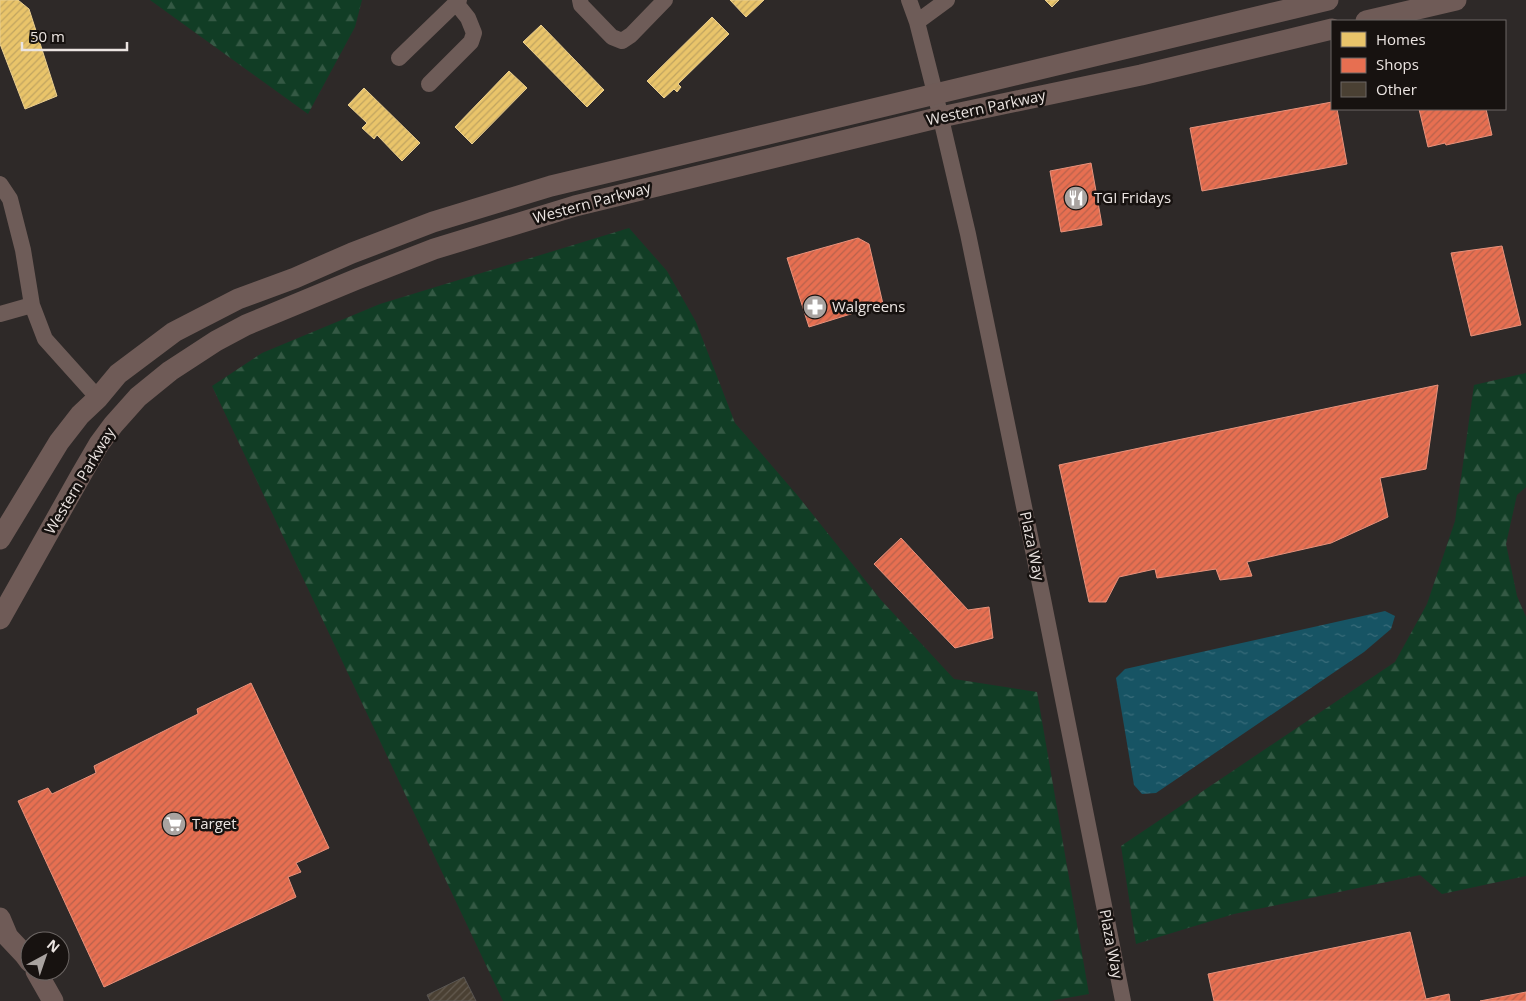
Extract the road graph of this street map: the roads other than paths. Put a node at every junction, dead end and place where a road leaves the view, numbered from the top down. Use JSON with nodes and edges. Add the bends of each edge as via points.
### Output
{"nodes":[{"id":1,"x":580,"y":0,"type":"edge"},
{"id":2,"x":665,"y":0,"type":"edge"},
{"id":3,"x":909,"y":0,"type":"edge"},
{"id":4,"x":947,"y":0,"type":"edge"},
{"id":5,"x":1328,"y":0,"type":"edge"},
{"id":6,"x":1456,"y":0,"type":"edge"},
{"id":7,"x":458,"y":1,"type":"edge"},
{"id":8,"x":1370,"y":20,"type":"edge"},
{"id":9,"x":917,"y":22,"type":"junction"},
{"id":10,"x":1331,"y":29,"type":"edge"},
{"id":11,"x":399,"y":58,"type":"dead end"},
{"id":12,"x":429,"y":84,"type":"dead end"},
{"id":13,"x":935,"y":93,"type":"junction"},
{"id":14,"x":941,"y":117,"type":"junction"},
{"id":15,"x":0,"y":184,"type":"edge"},
{"id":16,"x":32,"y":304,"type":"junction"},
{"id":17,"x":0,"y":314,"type":"edge"},
{"id":18,"x":98,"y":398,"type":"junction"},
{"id":19,"x":0,"y":539,"type":"edge"},
{"id":20,"x":0,"y":619,"type":"edge"},
{"id":21,"x":3,"y":929,"type":"edge"},
{"id":22,"x":20,"y":949,"type":"edge"},
{"id":23,"x":42,"y":981,"type":"edge"},
{"id":24,"x":54,"y":1001,"type":"edge"},
{"id":25,"x":1123,"y":1001,"type":"edge"}],
"edges":[{"from":1,"to":2,"type":"street","via":[[612,37],[622,41]]},
{"from":3,"to":9,"type":"street","name":"Plaza Way"},
{"from":4,"to":9,"type":"street"},
{"from":5,"to":13,"type":"main road","name":"Western Parkway"},
{"from":6,"to":8,"type":"main road"},
{"from":7,"to":11,"type":"street"},
{"from":7,"to":12,"type":"street","via":[[472,26],[471,42]]},
{"from":9,"to":13,"type":"street","name":"Plaza Way"},
{"from":10,"to":14,"type":"main road","name":"Western Parkway","via":[[1140,75]]},
{"from":13,"to":14,"type":"street","name":"Plaza Way"},
{"from":13,"to":18,"type":"main road","name":"Western Parkway","via":[[551,186],[432,222],[245,296],[193,322],[118,374]]},
{"from":14,"to":20,"type":"main road","name":"Western Parkway","via":[[575,206],[476,235],[391,265],[246,325],[170,371],[138,397],[113,425]]},
{"from":14,"to":25,"type":"street","name":"Plaza Way","via":[[968,234]]},
{"from":15,"to":16,"type":"street","via":[[10,199]]},
{"from":16,"to":17,"type":"street"},
{"from":16,"to":18,"type":"street","via":[[45,339]]},
{"from":18,"to":19,"type":"main road","name":"Western Parkway","via":[[59,442]]},
{"from":21,"to":22,"type":"main road"},
{"from":23,"to":24,"type":"main road"}]}
